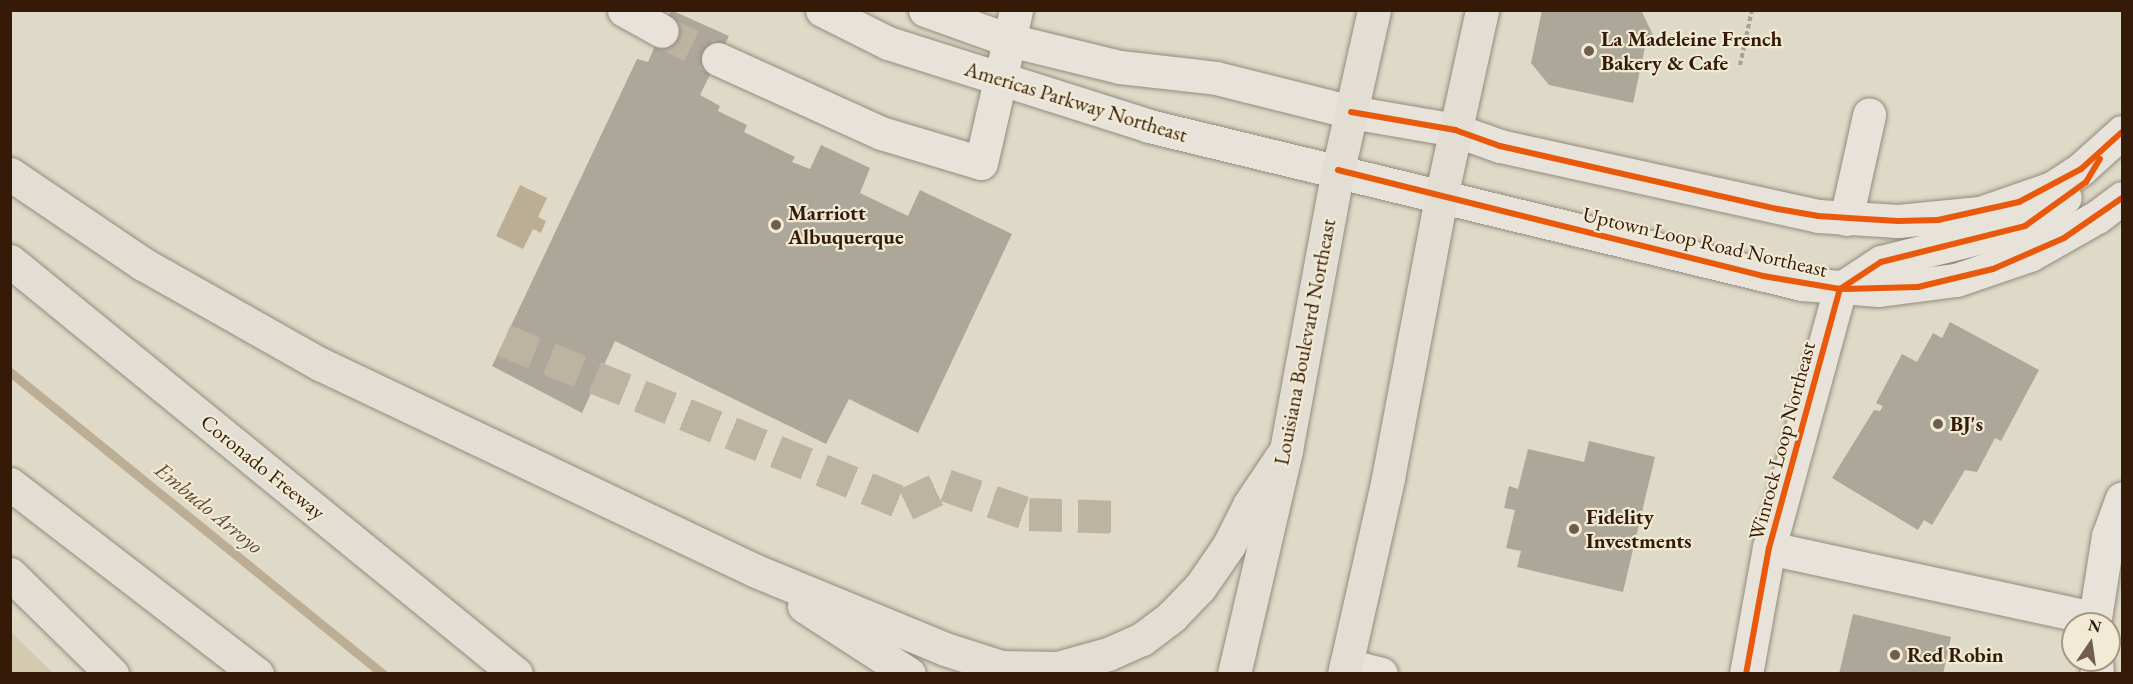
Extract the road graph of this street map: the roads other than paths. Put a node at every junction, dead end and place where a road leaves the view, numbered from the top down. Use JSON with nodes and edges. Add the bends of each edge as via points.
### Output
{"nodes":[{"id":1,"x":624,"y":10,"type":"edge"},
{"id":2,"x":822,"y":10,"type":"edge"},
{"id":3,"x":925,"y":10,"type":"edge"},
{"id":4,"x":1374,"y":10,"type":"edge"},
{"id":5,"x":1482,"y":10,"type":"edge"},
{"id":6,"x":1012,"y":26,"type":"edge"},
{"id":7,"x":662,"y":31,"type":"tunnel mouth"},
{"id":8,"x":718,"y":59,"type":"tunnel mouth"},
{"id":9,"x":1001,"y":81,"type":"junction"},
{"id":10,"x":1351,"y":112,"type":"junction"},
{"id":11,"x":1869,"y":115,"type":"dead end"},
{"id":12,"x":1455,"y":129,"type":"junction"},
{"id":13,"x":2114,"y":141,"type":"edge"},
{"id":14,"x":1338,"y":170,"type":"junction"},
{"id":15,"x":10,"y":174,"type":"edge"},
{"id":16,"x":1441,"y":197,"type":"junction"},
{"id":17,"x":2122,"y":198,"type":"edge"},
{"id":18,"x":1846,"y":219,"type":"junction"},
{"id":19,"x":10,"y":261,"type":"edge"},
{"id":20,"x":1840,"y":289,"type":"junction"},
{"id":21,"x":1286,"y":450,"type":"junction"},
{"id":22,"x":10,"y":484,"type":"edge"},
{"id":23,"x":2122,"y":498,"type":"edge"},
{"id":24,"x":1769,"y":548,"type":"junction"},
{"id":25,"x":756,"y":572,"type":"junction"},
{"id":26,"x":10,"y":574,"type":"edge"},
{"id":27,"x":2095,"y":612,"type":"edge"},
{"id":28,"x":2061,"y":614,"type":"edge"},
{"id":29,"x":1345,"y":669,"type":"edge"},
{"id":30,"x":112,"y":674,"type":"edge"},
{"id":31,"x":257,"y":674,"type":"edge"},
{"id":32,"x":516,"y":674,"type":"edge"},
{"id":33,"x":909,"y":674,"type":"edge"},
{"id":34,"x":1234,"y":674,"type":"edge"},
{"id":35,"x":1381,"y":674,"type":"edge"},
{"id":36,"x":1746,"y":674,"type":"edge"}],
"edges":[{"from":1,"to":7,"type":"street"},
{"from":2,"to":9,"type":"street","name":"Americas Parkway Northeast","via":[[888,44]]},
{"from":3,"to":6,"type":"street","name":"Americas Parkway Northeast"},
{"from":4,"to":10,"type":"main road","name":"Louisiana Boulevard Northeast"},
{"from":5,"to":12,"type":"main road"},
{"from":6,"to":9,"type":"street"},
{"from":6,"to":10,"type":"street","name":"Americas Parkway Northeast","via":[[1120,67],[1216,78]]},
{"from":8,"to":9,"type":"street","via":[[881,133],[981,163]]},
{"from":9,"to":14,"type":"street","name":"Americas Parkway Northeast","via":[[1149,126]]},
{"from":10,"to":12,"type":"street"},
{"from":10,"to":14,"type":"main road","name":"Louisiana Boulevard Northeast"},
{"from":11,"to":18,"type":"street"},
{"from":12,"to":16,"type":"main road"},
{"from":12,"to":18,"type":"street","via":[[1500,146],[1755,204]]},
{"from":13,"to":18,"type":"street","via":[[2052,188],[1980,213],[1938,220]]},
{"from":13,"to":20,"type":"street","via":[[2086,182],[2025,226],[1881,262]]},
{"from":14,"to":16,"type":"street","name":"Uptown Loop Road Northeast"},
{"from":14,"to":21,"type":"main road","name":"Louisiana Boulevard Northeast"},
{"from":15,"to":25,"type":"main road","via":[[142,264],[320,363]]},
{"from":16,"to":20,"type":"street","name":"Uptown Loop Road Northeast","via":[[1763,276]]},
{"from":16,"to":29,"type":"main road","via":[[1388,478]]},
{"from":17,"to":20,"type":"street","name":"Uptown Loop Road Northeast","via":[[2064,238],[1994,269],[1918,287]]},
{"from":19,"to":32,"type":"main road","name":"Coronado Freeway"},
{"from":20,"to":24,"type":"street","name":"Winrock Loop Northeast"},
{"from":21,"to":25,"type":"main road","via":[[1200,588],[1172,616],[1142,639],[1058,668],[1001,666],[945,650]]},
{"from":21,"to":34,"type":"main road","name":"Louisiana Boulevard Northeast"},
{"from":22,"to":31,"type":"main road"},
{"from":23,"to":27,"type":"street","via":[[2108,536]]},
{"from":24,"to":28,"type":"street"},
{"from":24,"to":36,"type":"street","name":"Winrock Loop Northeast"},
{"from":25,"to":33,"type":"main road","via":[[854,641]]},
{"from":26,"to":30,"type":"main road"},
{"from":29,"to":35,"type":"street"}]}
